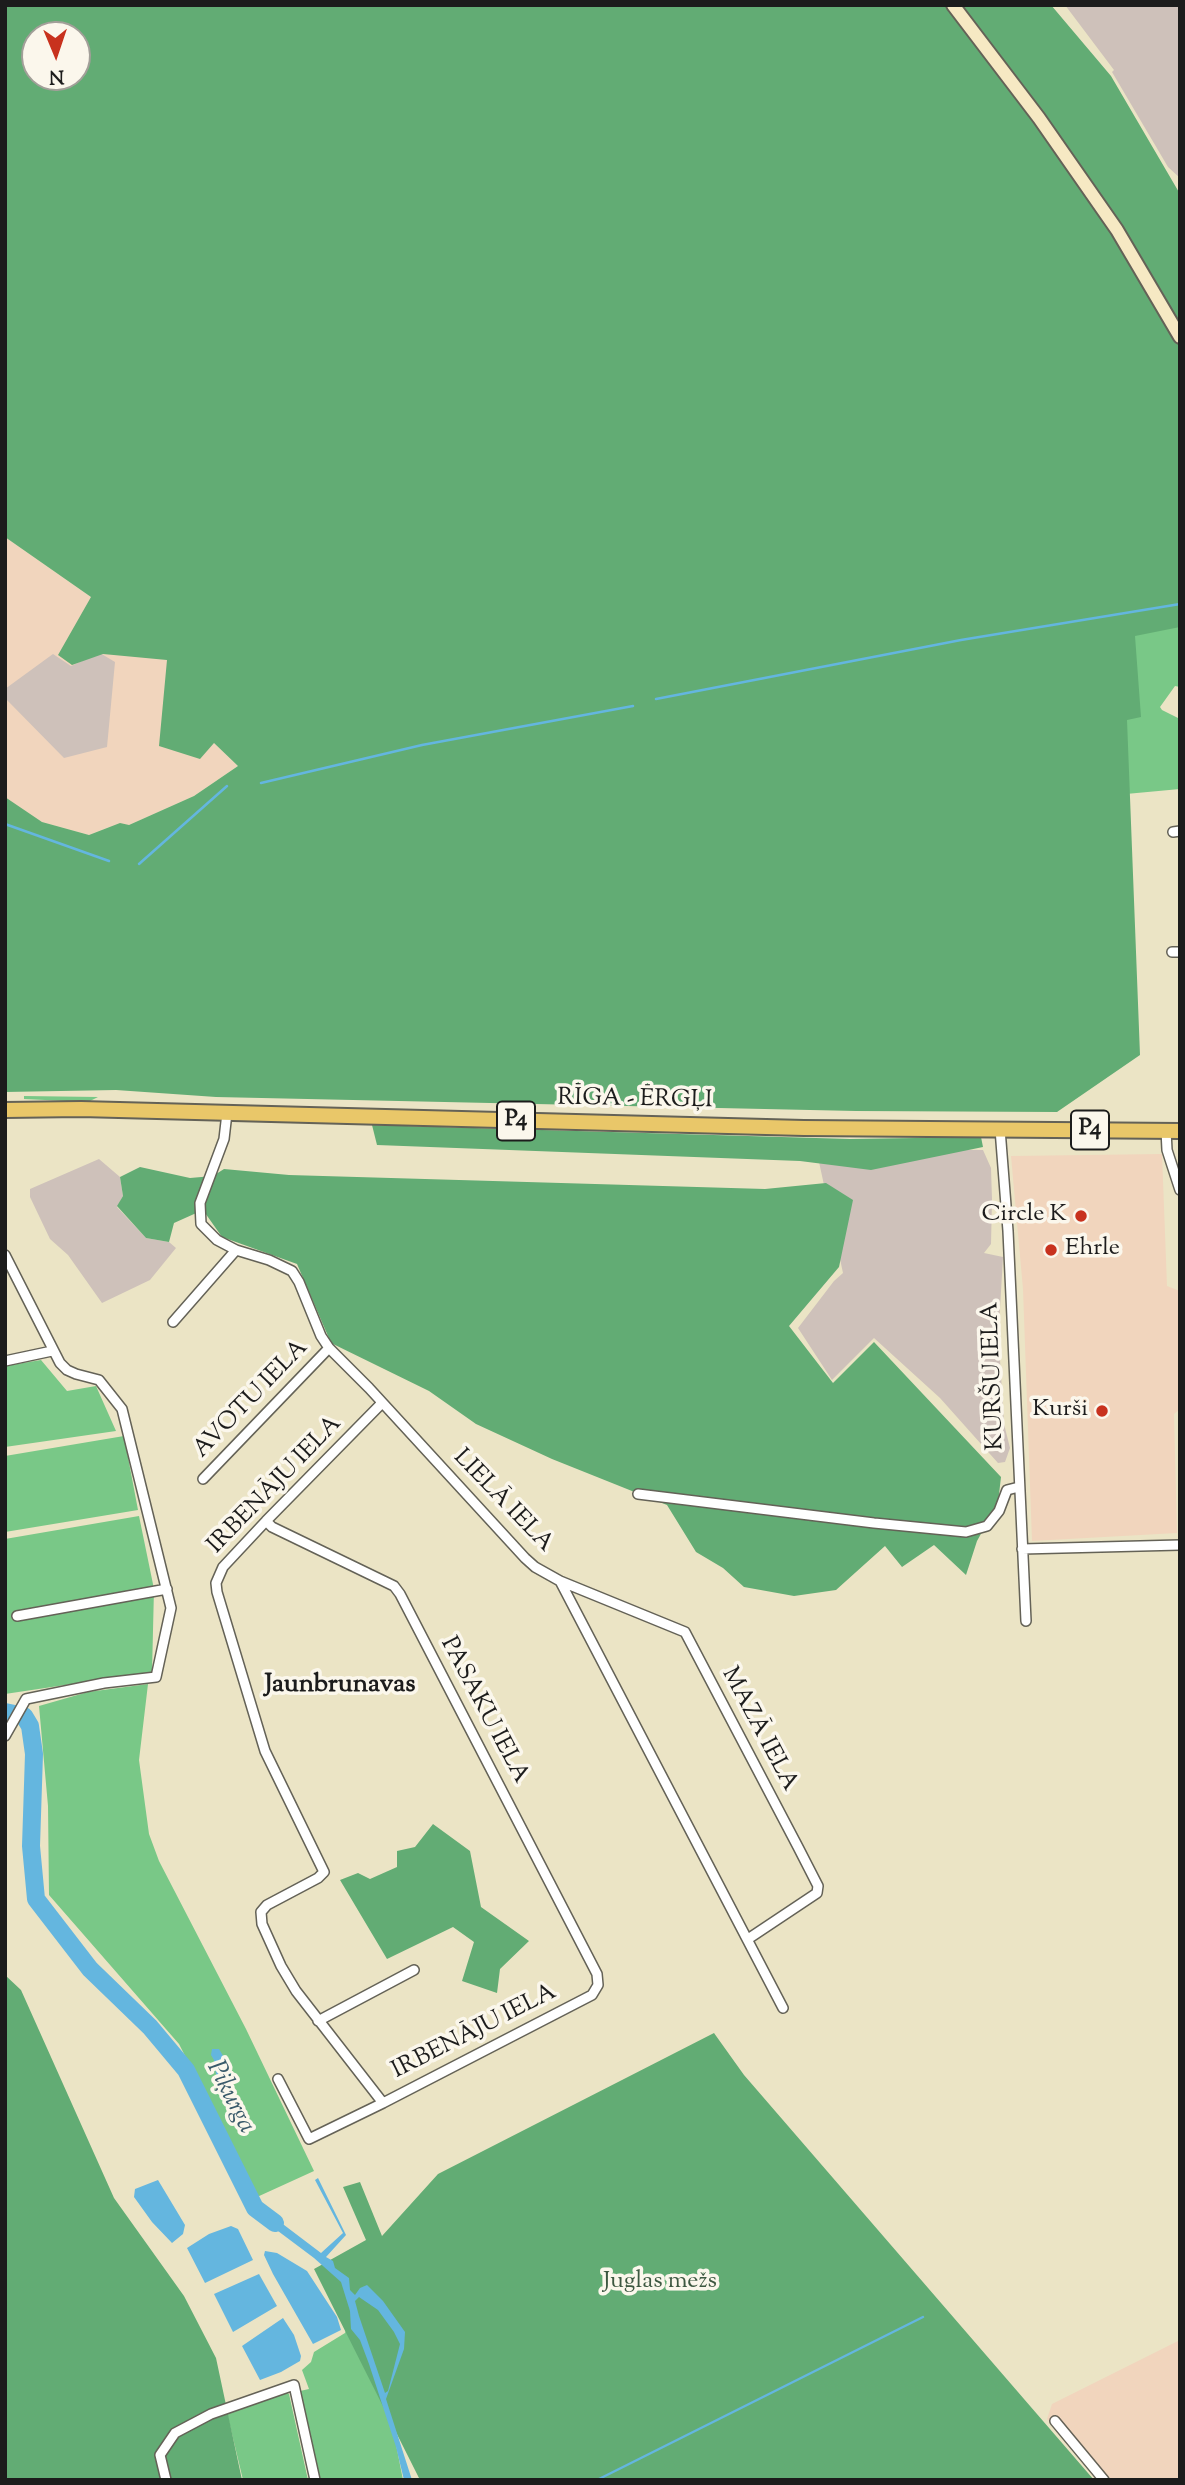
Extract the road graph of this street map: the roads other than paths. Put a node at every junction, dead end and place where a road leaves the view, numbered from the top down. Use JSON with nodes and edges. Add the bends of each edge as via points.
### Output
{"nodes":[{"id":1,"x":953,"y":5,"type":"edge"},
{"id":2,"x":1180,"y":337,"type":"edge"},
{"id":3,"x":5,"y":1110,"type":"edge"},
{"id":4,"x":227,"y":1113,"type":"junction"},
{"id":5,"x":1000,"y":1129,"type":"junction"},
{"id":6,"x":1173,"y":1130,"type":"edge"},
{"id":7,"x":1175,"y":1162,"type":"edge"},
{"id":8,"x":1180,"y":1190,"type":"edge"},
{"id":9,"x":236,"y":1250,"type":"junction"},
{"id":10,"x":5,"y":1255,"type":"edge"},
{"id":11,"x":173,"y":1322,"type":"dead end"},
{"id":12,"x":329,"y":1348,"type":"junction"},
{"id":13,"x":52,"y":1351,"type":"junction"},
{"id":14,"x":5,"y":1361,"type":"edge"},
{"id":15,"x":382,"y":1403,"type":"junction"},
{"id":16,"x":203,"y":1479,"type":"dead end"},
{"id":17,"x":1019,"y":1487,"type":"junction"},
{"id":18,"x":638,"y":1494,"type":"dead end"},
{"id":19,"x":266,"y":1521,"type":"junction"},
{"id":20,"x":1180,"y":1545,"type":"edge"},
{"id":21,"x":1022,"y":1549,"type":"junction"},
{"id":22,"x":560,"y":1581,"type":"junction"},
{"id":23,"x":167,"y":1589,"type":"junction"},
{"id":24,"x":17,"y":1616,"type":"dead end"},
{"id":25,"x":1026,"y":1621,"type":"dead end"},
{"id":26,"x":5,"y":1736,"type":"edge"},
{"id":27,"x":748,"y":1939,"type":"junction"},
{"id":28,"x":414,"y":1970,"type":"dead end"},
{"id":29,"x":598,"y":1985,"type":"joint"},
{"id":30,"x":783,"y":2008,"type":"dead end"},
{"id":31,"x":318,"y":2021,"type":"junction"},
{"id":32,"x":278,"y":2079,"type":"dead end"},
{"id":33,"x":383,"y":2103,"type":"junction"},
{"id":34,"x":1055,"y":2421,"type":"dead end"},
{"id":35,"x":166,"y":2480,"type":"edge"},
{"id":36,"x":316,"y":2480,"type":"edge"},
{"id":37,"x":1104,"y":2480,"type":"edge"}],
"edges":[{"from":1,"to":2,"type":"main road","via":[[1117,230]]},
{"from":3,"to":4,"type":"main road","name":"RĪGA - ĒRGĻI","number":"P4"},
{"from":4,"to":5,"type":"main road","name":"RĪGA - ĒRGĻI","number":"P4"},
{"from":4,"to":9,"type":"street","name":"LIELĀ IELA","via":[[225,1139],[200,1203],[201,1224]]},
{"from":5,"to":6,"type":"main road","name":"RĪGA - ĒRGĻI","number":"P4"},
{"from":5,"to":17,"type":"street","name":"KURŠU IELA"},
{"from":6,"to":7,"type":"street","via":[[1167,1150]]},
{"from":7,"to":8,"type":"street"},
{"from":9,"to":11,"type":"street"},
{"from":9,"to":12,"type":"street","name":"LIELĀ IELA","via":[[292,1271]]},
{"from":10,"to":13,"type":"street"},
{"from":12,"to":15,"type":"street","name":"LIELĀ IELA"},
{"from":12,"to":16,"type":"street","name":"AVOTU IELA"},
{"from":13,"to":14,"type":"street"},
{"from":13,"to":23,"type":"street","via":[[67,1370],[99,1380],[122,1409]]},
{"from":15,"to":19,"type":"street","name":"IRBENĀJU IELA"},
{"from":15,"to":22,"type":"street","name":"LIELĀ IELA","via":[[524,1558]]},
{"from":17,"to":18,"type":"street","via":[[1007,1490],[987,1526],[967,1532]]},
{"from":17,"to":21,"type":"street","name":"KURŠU IELA"},
{"from":19,"to":29,"type":"street","name":"PASAKU IELA","via":[[394,1586],[400,1594],[591,1962]]},
{"from":19,"to":31,"type":"street","name":"IRBENĀJU IELA","via":[[223,1567],[217,1592],[265,1751],[324,1872],[261,1912],[281,1966]]},
{"from":20,"to":21,"type":"street"},
{"from":21,"to":25,"type":"street","name":"KURŠU IELA"},
{"from":22,"to":27,"type":"street","name":"LIELĀ IELA"},
{"from":22,"to":27,"type":"street","name":"MAZĀ IELA","via":[[685,1632],[818,1886],[817,1893]]},
{"from":23,"to":24,"type":"street"},
{"from":23,"to":26,"type":"street","via":[[171,1608],[156,1677],[26,1699]]},
{"from":27,"to":30,"type":"street","name":"LIELĀ IELA"},
{"from":28,"to":31,"type":"street"},
{"from":29,"to":33,"type":"street","name":"IRBENĀJU IELA","via":[[592,1995]]},
{"from":31,"to":33,"type":"street","name":"IRBENĀJU IELA"},
{"from":32,"to":33,"type":"street","via":[[309,2139]]},
{"from":34,"to":37,"type":"street"},
{"from":35,"to":36,"type":"street","via":[[160,2455],[175,2432],[211,2414],[294,2385]]}]}
